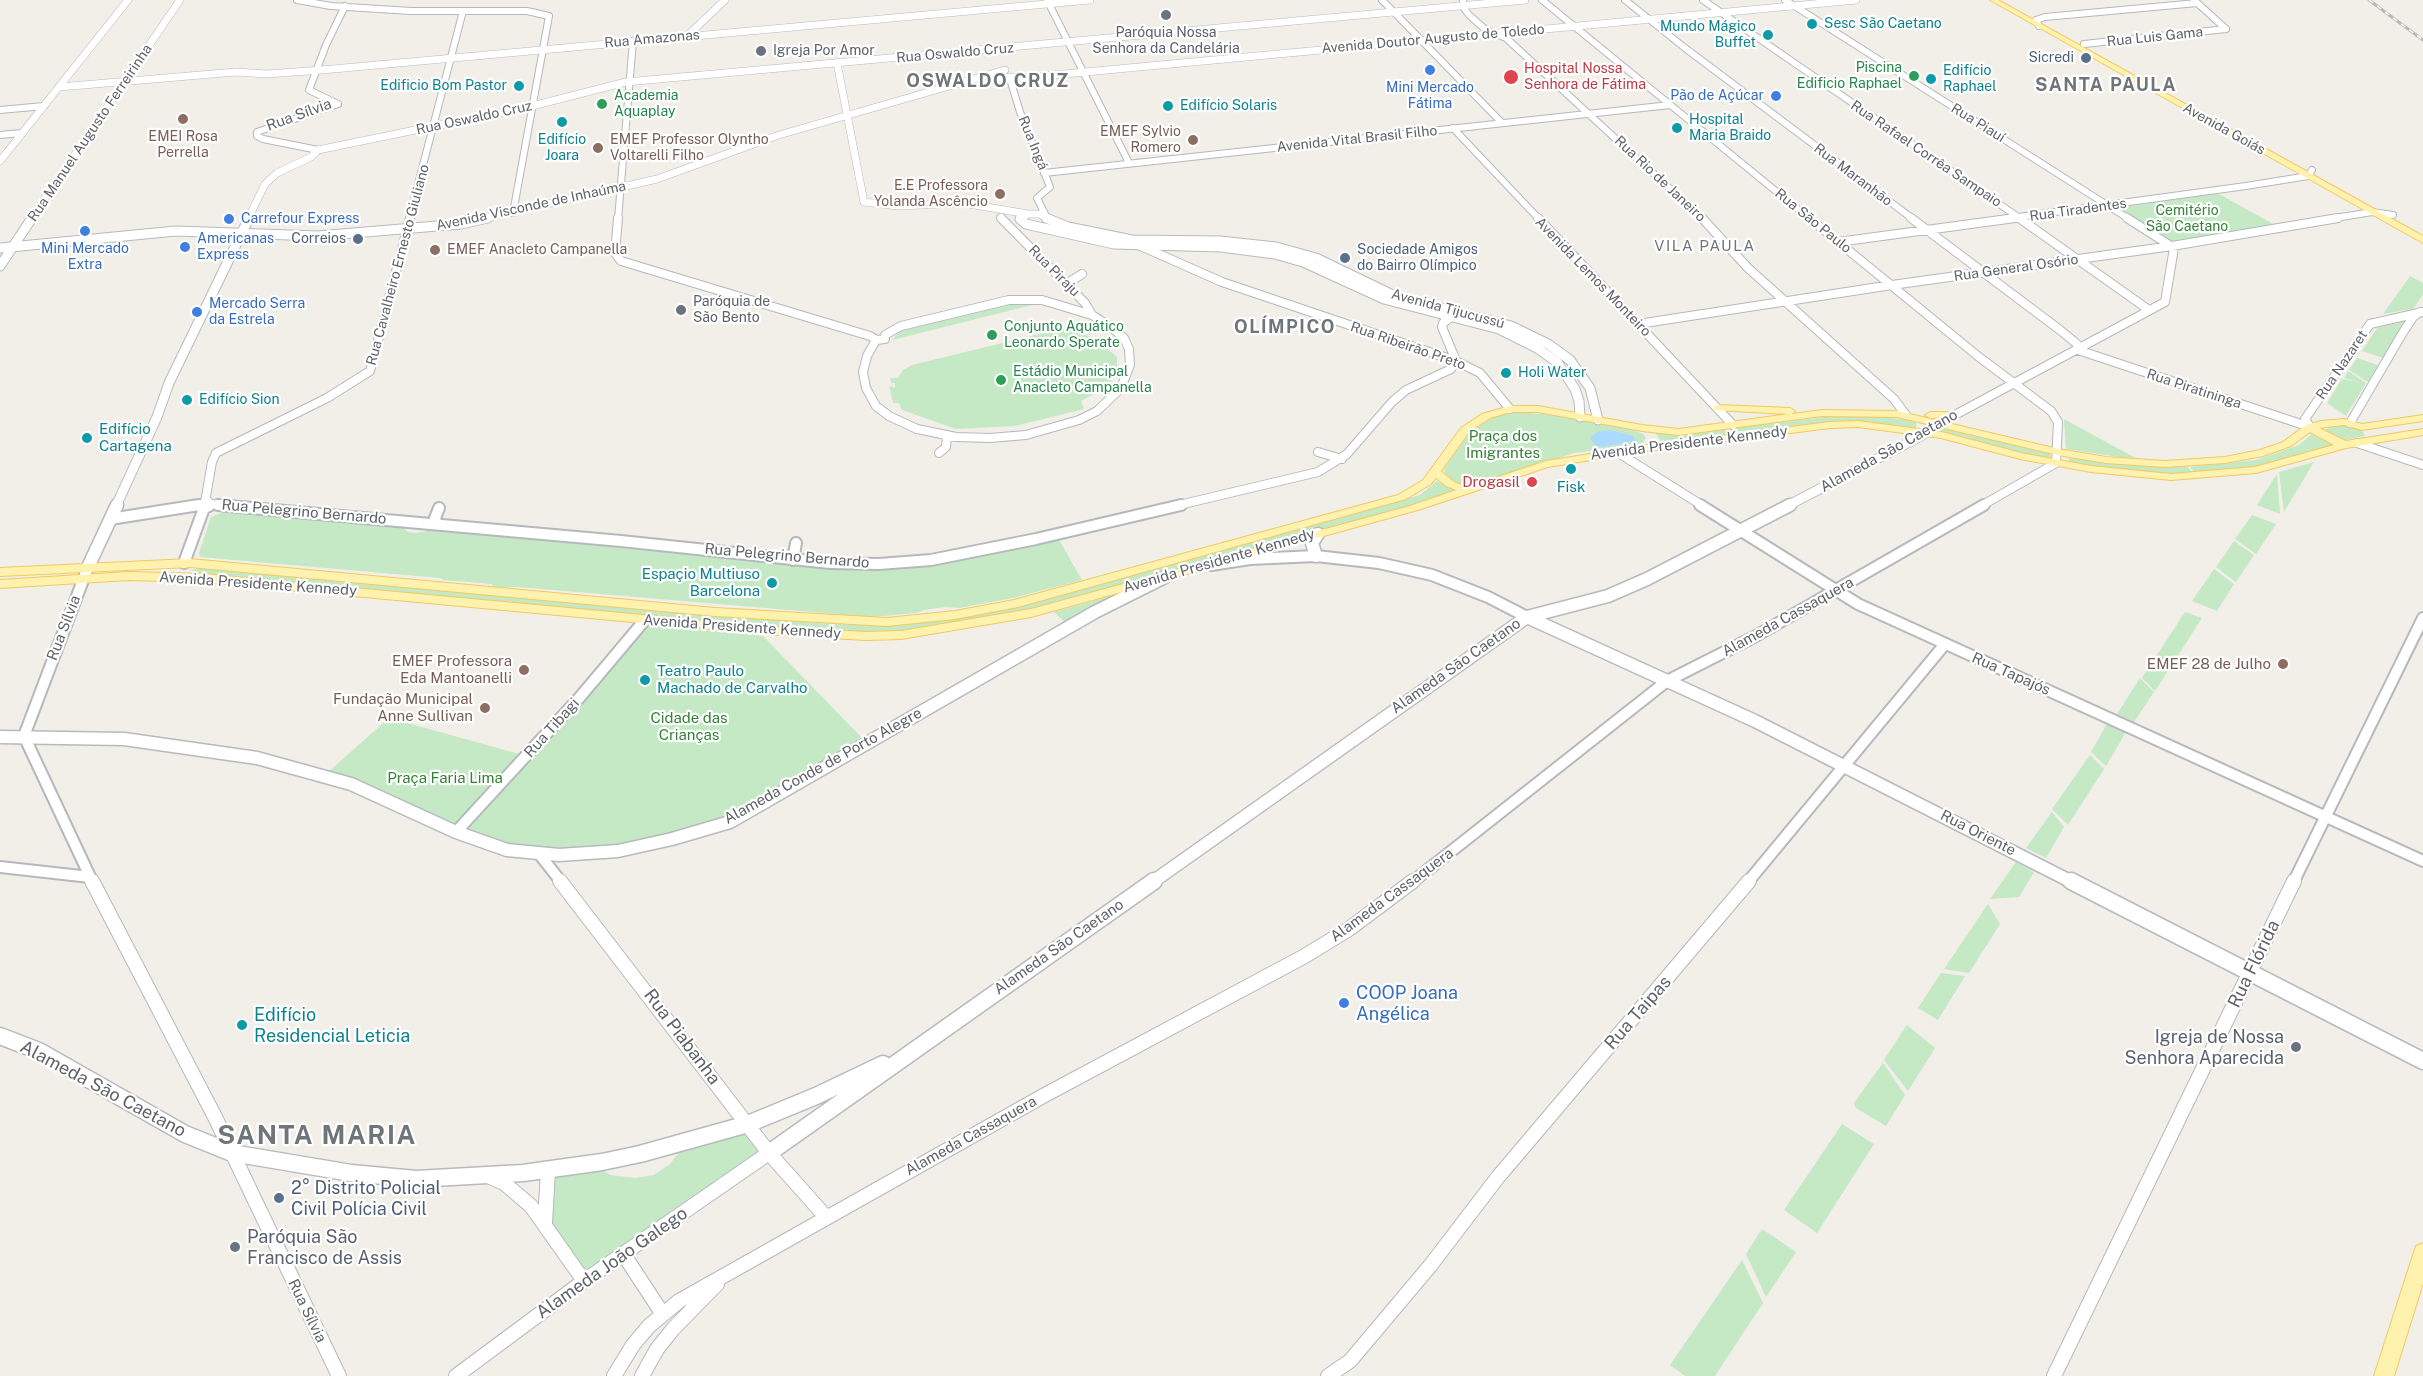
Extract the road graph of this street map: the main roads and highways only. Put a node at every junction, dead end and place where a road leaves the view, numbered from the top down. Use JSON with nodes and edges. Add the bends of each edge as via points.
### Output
{"nodes":[{"id":1,"x":128,"y":0,"type":"edge"},
{"id":2,"x":180,"y":0,"type":"edge"},
{"id":3,"x":725,"y":0,"type":"edge"},
{"id":4,"x":732,"y":0,"type":"edge"},
{"id":5,"x":1090,"y":0,"type":"edge"},
{"id":6,"x":1525,"y":0,"type":"edge"},
{"id":7,"x":1856,"y":0,"type":"edge"},
{"id":8,"x":1993,"y":0,"type":"edge"},
{"id":9,"x":2004,"y":0,"type":"edge"},
{"id":10,"x":1048,"y":2,"type":"edge"},
{"id":11,"x":1463,"y":3,"type":"edge"},
{"id":12,"x":2038,"y":22,"type":"junction"},
{"id":13,"x":690,"y":36,"type":"junction"},
{"id":14,"x":1013,"y":47,"type":"junction"},
{"id":15,"x":837,"y":63,"type":"junction"},
{"id":16,"x":1005,"y":70,"type":"junction"},
{"id":17,"x":1010,"y":79,"type":"junction"},
{"id":18,"x":975,"y":81,"type":"junction"},
{"id":19,"x":123,"y":82,"type":"junction"},
{"id":20,"x":59,"y":87,"type":"junction"},
{"id":21,"x":847,"y":116,"type":"junction"},
{"id":22,"x":318,"y":150,"type":"joint"},
{"id":23,"x":0,"y":161,"type":"edge"},
{"id":24,"x":2310,"y":173,"type":"junction"},
{"id":25,"x":864,"y":202,"type":"junction"},
{"id":26,"x":1031,"y":213,"type":"junction"},
{"id":27,"x":1046,"y":217,"type":"junction"},
{"id":28,"x":1027,"y":224,"type":"junction"},
{"id":29,"x":242,"y":232,"type":"junction"},
{"id":30,"x":2423,"y":232,"type":"edge"},
{"id":31,"x":2423,"y":240,"type":"edge"},
{"id":32,"x":1136,"y":244,"type":"junction"},
{"id":33,"x":1159,"y":244,"type":"junction"},
{"id":34,"x":13,"y":247,"type":"junction"},
{"id":35,"x":0,"y":248,"type":"edge"},
{"id":36,"x":0,"y":266,"type":"edge"},
{"id":37,"x":1718,"y":408,"type":"road end"},
{"id":38,"x":1813,"y":414,"type":"junction"},
{"id":39,"x":1906,"y":415,"type":"junction"},
{"id":40,"x":1954,"y":415,"type":"road end"},
{"id":41,"x":1580,"y":417,"type":"junction"},
{"id":42,"x":2423,"y":418,"type":"edge"},
{"id":43,"x":1598,"y":420,"type":"junction"},
{"id":44,"x":1940,"y":423,"type":"junction"},
{"id":45,"x":2310,"y":427,"type":"junction"},
{"id":46,"x":2362,"y":427,"type":"junction"},
{"id":47,"x":1642,"y":428,"type":"junction"},
{"id":48,"x":1927,"y":432,"type":"junction"},
{"id":49,"x":2423,"y":432,"type":"edge"},
{"id":50,"x":2370,"y":440,"type":"junction"},
{"id":51,"x":2351,"y":444,"type":"junction"},
{"id":52,"x":1647,"y":448,"type":"junction"},
{"id":53,"x":2057,"y":458,"type":"junction"},
{"id":54,"x":1436,"y":472,"type":"junction"},
{"id":55,"x":1468,"y":491,"type":"junction"},
{"id":56,"x":1318,"y":534,"type":"junction"},
{"id":57,"x":1316,"y":556,"type":"road end"},
{"id":58,"x":184,"y":563,"type":"junction"},
{"id":59,"x":88,"y":567,"type":"junction"},
{"id":60,"x":0,"y":572,"type":"edge"},
{"id":61,"x":150,"y":576,"type":"junction"},
{"id":62,"x":1168,"y":576,"type":"junction"},
{"id":63,"x":102,"y":578,"type":"junction"},
{"id":64,"x":203,"y":578,"type":"junction"},
{"id":65,"x":0,"y":584,"type":"edge"},
{"id":66,"x":776,"y":616,"type":"junction"},
{"id":67,"x":1527,"y":617,"type":"junction"},
{"id":68,"x":829,"y":620,"type":"junction"},
{"id":69,"x":761,"y":630,"type":"junction"},
{"id":70,"x":821,"y":634,"type":"junction"},
{"id":71,"x":0,"y":737,"type":"edge"},
{"id":72,"x":0,"y":1036,"type":"edge"},
{"id":73,"x":933,"y":1037,"type":"junction"},
{"id":74,"x":2423,"y":1061,"type":"edge"},
{"id":75,"x":769,"y":1153,"type":"road end"},
{"id":76,"x":2423,"y":1252,"type":"edge"},
{"id":77,"x":2384,"y":1376,"type":"edge"}],
"edges":[{"from":1,"to":20,"type":"main road"},
{"from":2,"to":19,"type":"main road","name":"Rua Manuel Augusto Ferreirinha"},
{"from":3,"to":13,"type":"main road"},
{"from":4,"to":13,"type":"main road"},
{"from":5,"to":10,"type":"main road","name":"Rua Amazonas"},
{"from":6,"to":11,"type":"main road","name":"Rua Oswaldo Cruz"},
{"from":7,"to":17,"type":"main road","name":"Avenida Doutor Augusto de Toledo"},
{"from":8,"to":12,"type":"main road","name":"Avenida Goiás"},
{"from":9,"to":12,"type":"main road","name":"Avenida Goiás"},
{"from":10,"to":13,"type":"main road","name":"Rua Amazonas"},
{"from":11,"to":14,"type":"main road","name":"Rua Oswaldo Cruz"},
{"from":12,"to":24,"type":"main road","name":"Avenida Goiás"},
{"from":12,"to":24,"type":"main road","name":"Avenida Goiás","via":[[2084,44]]},
{"from":13,"to":19,"type":"main road","name":"Rua Amazonas","via":[[315,71]]},
{"from":14,"to":15,"type":"main road","name":"Rua Oswaldo Cruz"},
{"from":14,"to":16,"type":"main road","name":"Rua Ingá","via":[[1000,57]]},
{"from":15,"to":21,"type":"main road"},
{"from":15,"to":22,"type":"main road","name":"Rua Oswaldo Cruz","via":[[629,82]]},
{"from":16,"to":17,"type":"main road","name":"Rua Ingá"},
{"from":16,"to":18,"type":"main road","name":"Avenida Visconde de Inhaúma"},
{"from":17,"to":18,"type":"main road","name":"Avenida Visconde de Inhaúma"},
{"from":18,"to":21,"type":"main road","name":"Avenida Visconde de Inhaúma"},
{"from":19,"to":20,"type":"main road","name":"Rua Amazonas"},
{"from":19,"to":34,"type":"main road","name":"Rua Manuel Augusto Ferreirinha"},
{"from":20,"to":23,"type":"main road"},
{"from":21,"to":25,"type":"main road"},
{"from":21,"to":29,"type":"main road","name":"Avenida Visconde de Inhaúma","via":[[779,135],[657,179],[450,226],[318,236]]},
{"from":22,"to":29,"type":"main road","name":"Rua Sílvia","via":[[267,181]]},
{"from":24,"to":30,"type":"main road","name":"Avenida Goiás"},
{"from":24,"to":31,"type":"main road","name":"Avenida Goiás"},
{"from":25,"to":26,"type":"main road","name":"Avenida Tijucussú","via":[[898,206],[963,203]]},
{"from":25,"to":28,"type":"main road","name":"Avenida Tijucussú","via":[[896,211],[967,208]]},
{"from":26,"to":27,"type":"main road","name":"Avenida Tijucussú"},
{"from":26,"to":28,"type":"main road","via":[[1021,218]]},
{"from":27,"to":28,"type":"main road","via":[[1045,222]]},
{"from":27,"to":32,"type":"main road","name":"Avenida Tijucussú","via":[[1077,230]]},
{"from":28,"to":32,"type":"main road","name":"Avenida Tijucussú","via":[[1107,243]]},
{"from":29,"to":34,"type":"main road","name":"Avenida Visconde de Inhaúma","via":[[165,232]]},
{"from":29,"to":59,"type":"main road","name":"Rua Sílvia","via":[[169,383]]},
{"from":32,"to":33,"type":"main road","name":"Avenida Tijucussú"},
{"from":33,"to":41,"type":"main road","name":"Avenida Tijucussú","via":[[1275,254],[1303,262],[1384,299],[1499,329],[1548,355],[1562,368],[1575,389]]},
{"from":33,"to":43,"type":"main road","name":"Avenida Tijucussú","via":[[1238,242],[1291,251],[1316,258],[1397,297],[1511,326],[1570,360],[1590,388]]},
{"from":34,"to":35,"type":"main road","name":"Avenida Visconde de Inhaúma"},
{"from":34,"to":36,"type":"main road","name":"Rua Manuel Augusto Ferreirinha"},
{"from":37,"to":38,"type":"main road"},
{"from":38,"to":39,"type":"main road","name":"Avenida Presidente Kennedy"},
{"from":38,"to":47,"type":"main road","name":"Avenida Presidente Kennedy","via":[[1687,431]]},
{"from":39,"to":40,"type":"main road"},
{"from":39,"to":44,"type":"main road","name":"Avenida Presidente Kennedy"},
{"from":41,"to":43,"type":"main road","name":"Avenida Presidente Kennedy"},
{"from":41,"to":54,"type":"main road","name":"Avenida Presidente Kennedy","via":[[1538,409],[1510,409],[1486,416],[1465,430]]},
{"from":42,"to":46,"type":"main road","name":"Avenida Presidente Kennedy"},
{"from":43,"to":47,"type":"main road","name":"Avenida Presidente Kennedy"},
{"from":44,"to":48,"type":"main road","name":"Alameda São Caetano"},
{"from":44,"to":53,"type":"main road","name":"Avenida Presidente Kennedy"},
{"from":45,"to":46,"type":"main road","name":"Avenida Presidente Kennedy","via":[[2338,422]]},
{"from":45,"to":51,"type":"main road","via":[[2325,437]]},
{"from":45,"to":53,"type":"main road","name":"Avenida Presidente Kennedy","via":[[2279,448],[2224,460],[2166,464]]},
{"from":46,"to":50,"type":"main road"},
{"from":47,"to":52,"type":"main road","via":[[1654,439]]},
{"from":48,"to":52,"type":"main road","name":"Avenida Presidente Kennedy","via":[[1843,424]]},
{"from":48,"to":53,"type":"main road","name":"Avenida Presidente Kennedy"},
{"from":48,"to":67,"type":"main road","name":"Alameda São Caetano","via":[[1623,590]]},
{"from":49,"to":50,"type":"main road","name":"Avenida Presidente Kennedy"},
{"from":50,"to":51,"type":"main road","name":"Avenida Presidente Kennedy"},
{"from":51,"to":53,"type":"main road","name":"Avenida Presidente Kennedy","via":[[2256,470],[2196,476],[2123,473]]},
{"from":52,"to":55,"type":"main road","name":"Avenida Presidente Kennedy","via":[[1552,462]]},
{"from":54,"to":55,"type":"main road","via":[[1450,484]]},
{"from":54,"to":68,"type":"main road","name":"Avenida Presidente Kennedy","via":[[1421,488],[1402,497],[1014,604],[886,622]]},
{"from":55,"to":56,"type":"main road","name":"Avenida Presidente Kennedy"},
{"from":56,"to":57,"type":"main road","via":[[1312,543]]},
{"from":56,"to":62,"type":"main road","name":"Avenida Presidente Kennedy"},
{"from":58,"to":59,"type":"main road","name":"Avenida Presidente Kennedy"},
{"from":58,"to":61,"type":"main road","via":[[172,571]]},
{"from":58,"to":64,"type":"main road","via":[[187,572]]},
{"from":58,"to":66,"type":"main road","name":"Avenida Presidente Kennedy"},
{"from":59,"to":60,"type":"main road","name":"Avenida Presidente Kennedy"},
{"from":59,"to":63,"type":"main road"},
{"from":61,"to":63,"type":"main road","name":"Avenida Presidente Kennedy"},
{"from":61,"to":64,"type":"main road","name":"Avenida Presidente Kennedy"},
{"from":62,"to":70,"type":"main road","name":"Avenida Presidente Kennedy","via":[[987,622],[901,634]]},
{"from":62,"to":71,"type":"main road","name":"Alameda Conde de Porto Alegre","via":[[1110,604],[730,822],[641,847],[586,855],[507,850],[456,832],[351,784],[257,758],[124,739]]},
{"from":63,"to":65,"type":"main road","name":"Avenida Presidente Kennedy"},
{"from":64,"to":69,"type":"main road","name":"Avenida Presidente Kennedy"},
{"from":66,"to":68,"type":"main road","name":"Avenida Presidente Kennedy"},
{"from":66,"to":69,"type":"main road","via":[[761,624]]},
{"from":67,"to":73,"type":"main road","name":"Alameda São Caetano"},
{"from":67,"to":74,"type":"main road","name":"Rua Oriente","via":[[1844,765]]},
{"from":68,"to":70,"type":"main road"},
{"from":69,"to":70,"type":"main road","name":"Avenida Presidente Kennedy"},
{"from":72,"to":73,"type":"main road","name":"Alameda São Caetano","via":[[39,1051],[185,1134],[232,1153],[351,1173],[416,1179],[548,1170],[640,1154],[748,1124],[849,1081]]},
{"from":73,"to":75,"type":"main road","name":"Alameda São Caetano"},
{"from":76,"to":77,"type":"main road"}]}
